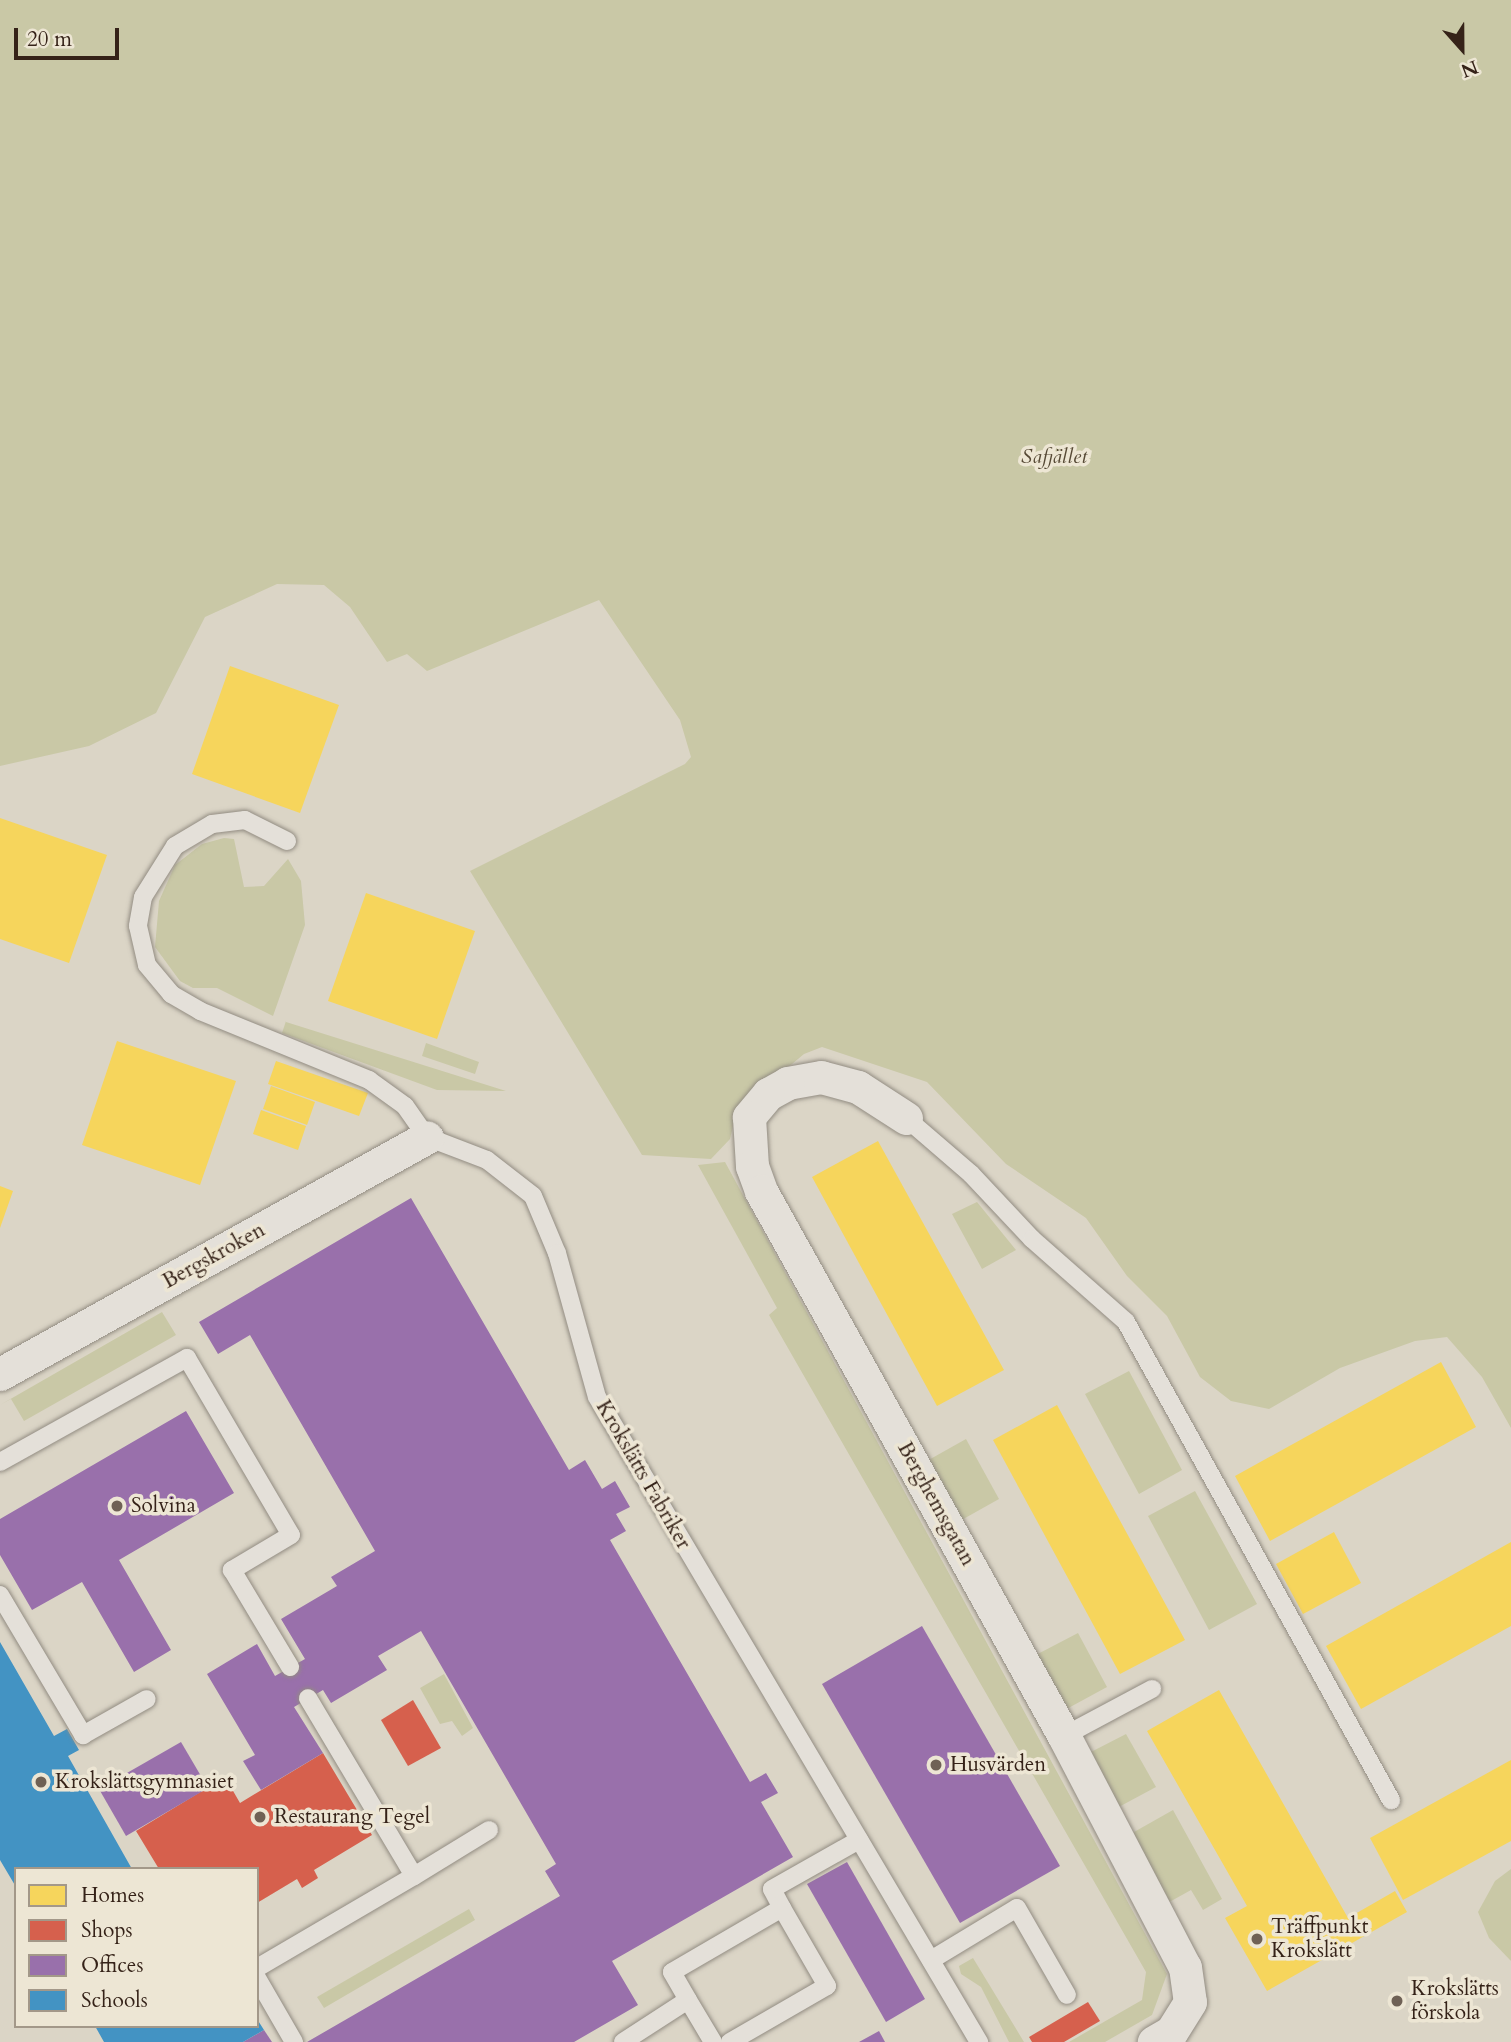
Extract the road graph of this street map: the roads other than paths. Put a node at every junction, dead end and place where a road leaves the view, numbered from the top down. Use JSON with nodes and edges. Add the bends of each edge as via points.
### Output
{"nodes":[{"id":1,"x":287,"y":841,"type":"dead end"},
{"id":2,"x":906,"y":1118,"type":"joint"},
{"id":3,"x":427,"y":1137,"type":"junction"},
{"id":4,"x":0,"y":1374,"type":"edge"},
{"id":5,"x":0,"y":1462,"type":"edge"},
{"id":6,"x":0,"y":1595,"type":"edge"},
{"id":7,"x":290,"y":1667,"type":"dead end"},
{"id":8,"x":1152,"y":1689,"type":"dead end"},
{"id":9,"x":308,"y":1698,"type":"dead end"},
{"id":10,"x":147,"y":1699,"type":"dead end"},
{"id":11,"x":1064,"y":1736,"type":"junction"},
{"id":12,"x":1391,"y":1800,"type":"dead end"},
{"id":13,"x":489,"y":1830,"type":"dead end"},
{"id":14,"x":859,"y":1840,"type":"junction"},
{"id":15,"x":414,"y":1876,"type":"junction"},
{"id":16,"x":782,"y":1908,"type":"junction"},
{"id":17,"x":931,"y":1960,"type":"junction"},
{"id":18,"x":259,"y":1967,"type":"edge"},
{"id":19,"x":259,"y":1981,"type":"edge"},
{"id":20,"x":1067,"y":1995,"type":"dead end"},
{"id":21,"x":688,"y":2000,"type":"junction"},
{"id":22,"x":295,"y":2042,"type":"edge"},
{"id":23,"x":624,"y":2042,"type":"edge"},
{"id":24,"x":713,"y":2042,"type":"edge"},
{"id":25,"x":730,"y":2042,"type":"edge"},
{"id":26,"x":979,"y":2042,"type":"edge"},
{"id":27,"x":1154,"y":2042,"type":"edge"}],
"edges":[{"from":1,"to":3,"type":"lane","via":[[245,820],[212,824],[174,846],[143,897],[138,926],[145,960],[172,994],[200,1011],[369,1080],[405,1106]]},
{"from":2,"to":11,"type":"street","name":"Berghemsgatan","via":[[858,1087],[821,1077],[788,1083],[768,1094],[749,1117],[752,1166],[761,1191]]},
{"from":2,"to":12,"type":"lane","via":[[1126,1322]]},
{"from":3,"to":4,"type":"street","name":"Bergskroken"},
{"from":3,"to":14,"type":"lane","name":"Krokslätts Fabriker","via":[[487,1160],[533,1196],[557,1253],[597,1397]]},
{"from":5,"to":7,"type":"lane","via":[[187,1358],[291,1535],[232,1570]]},
{"from":6,"to":10,"type":"lane","via":[[83,1735]]},
{"from":8,"to":11,"type":"lane"},
{"from":9,"to":15,"type":"lane"},
{"from":11,"to":27,"type":"street","name":"Berghemsgatan","via":[[1185,1967],[1190,2002],[1171,2032]]},
{"from":13,"to":15,"type":"lane"},
{"from":14,"to":16,"type":"lane","via":[[772,1889]]},
{"from":14,"to":17,"type":"lane","name":"Krokslätts Fabriker"},
{"from":15,"to":18,"type":"lane"},
{"from":16,"to":21,"type":"lane","via":[[672,1972]]},
{"from":16,"to":25,"type":"lane","via":[[827,1986]]},
{"from":17,"to":20,"type":"lane","via":[[1017,1908]]},
{"from":17,"to":26,"type":"lane","name":"Krokslätts Fabriker"},
{"from":19,"to":22,"type":"lane"},
{"from":21,"to":23,"type":"lane"},
{"from":21,"to":24,"type":"lane"}]}
